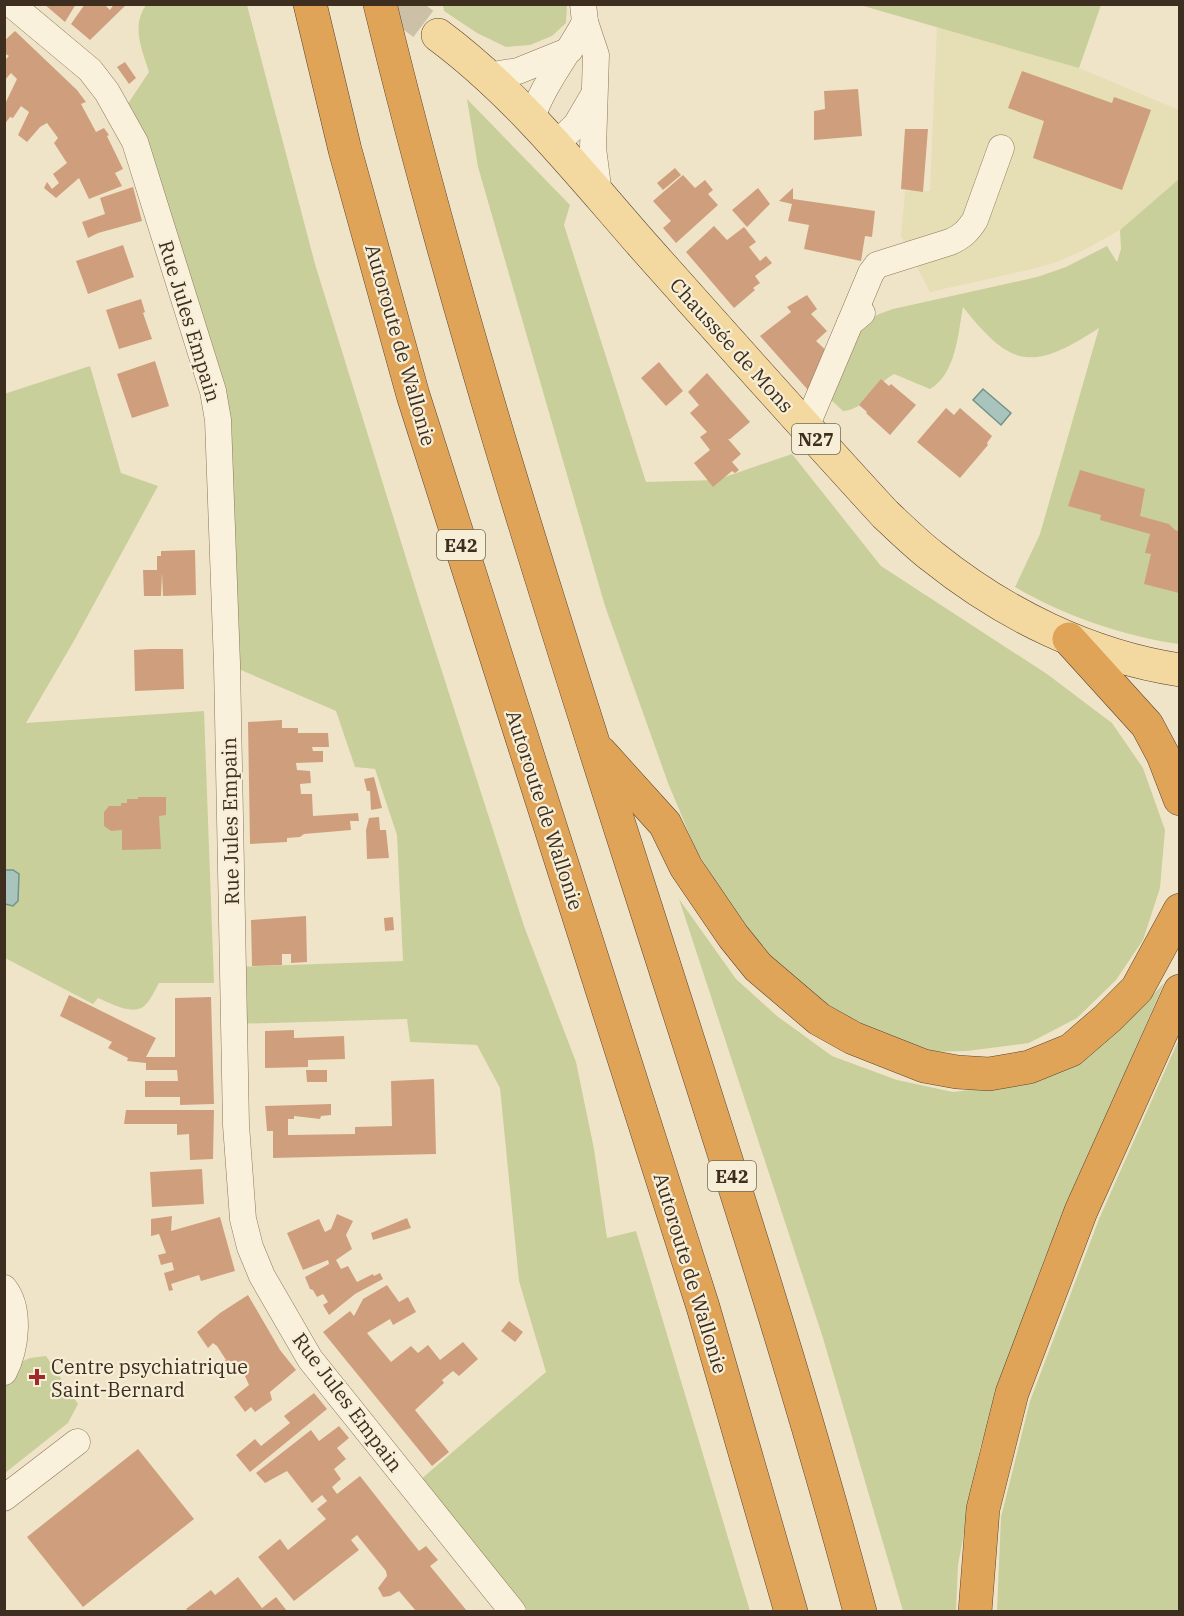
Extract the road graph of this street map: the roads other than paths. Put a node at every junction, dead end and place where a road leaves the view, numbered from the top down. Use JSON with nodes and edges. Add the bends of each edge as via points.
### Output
{"nodes":[{"id":1,"x":11,"y":4,"type":"edge"},
{"id":2,"x":310,"y":4,"type":"edge"},
{"id":3,"x":380,"y":4,"type":"edge"},
{"id":4,"x":584,"y":13,"type":"edge"},
{"id":5,"x":438,"y":35,"type":"tunnel mouth"},
{"id":6,"x":570,"y":50,"type":"junction"},
{"id":7,"x":487,"y":76,"type":"junction"},
{"id":8,"x":594,"y":93,"type":"junction"},
{"id":9,"x":531,"y":122,"type":"junction"},
{"id":10,"x":555,"y":146,"type":"junction"},
{"id":11,"x":1001,"y":148,"type":"dead end"},
{"id":12,"x":599,"y":195,"type":"junction"},
{"id":13,"x":806,"y":427,"type":"junction"},
{"id":14,"x":1069,"y":639,"type":"junction"},
{"id":15,"x":1179,"y":670,"type":"edge"},
{"id":16,"x":593,"y":744,"type":"junction"},
{"id":17,"x":1179,"y":799,"type":"edge"},
{"id":18,"x":1179,"y":910,"type":"edge"},
{"id":19,"x":1179,"y":991,"type":"edge"},
{"id":20,"x":4,"y":1288,"type":"edge"},
{"id":21,"x":4,"y":1372,"type":"edge"},
{"id":22,"x":77,"y":1442,"type":"dead end"},
{"id":23,"x":4,"y":1498,"type":"edge"},
{"id":24,"x":513,"y":1611,"type":"edge"},
{"id":25,"x":791,"y":1611,"type":"edge"},
{"id":26,"x":860,"y":1611,"type":"edge"},
{"id":27,"x":975,"y":1611,"type":"edge"}],
"edges":[{"from":1,"to":24,"type":"street","name":"Rue Jules Empain","via":[[90,70],[128,126],[213,391],[218,420],[227,664],[236,1125],[243,1219],[250,1247],[262,1276],[310,1359]]},
{"from":2,"to":25,"type":"highway","name":"Autoroute de Wallonie","number":"E42","via":[[345,150],[413,395],[704,1306]]},
{"from":3,"to":16,"type":"highway","number":"E42","via":[[411,132],[478,370]]},
{"from":4,"to":6,"type":"street"},
{"from":4,"to":8,"type":"street","via":[[596,55]]},
{"from":5,"to":7,"type":"main road","number":"N27"},
{"from":6,"to":7,"type":"street","via":[[518,71]]},
{"from":6,"to":9,"type":"street","via":[[545,89]]},
{"from":7,"to":9,"type":"main road","number":"N27"},
{"from":8,"to":10,"type":"street","via":[[576,125]]},
{"from":8,"to":12,"type":"street","via":[[593,148]]},
{"from":9,"to":10,"type":"main road","number":"N27"},
{"from":10,"to":12,"type":"main road","number":"N27"},
{"from":11,"to":13,"type":"street","via":[[969,230],[950,242],[877,265],[871,273],[858,316]]},
{"from":12,"to":13,"type":"main road","name":"Chaussée de Mons","number":"N27"},
{"from":13,"to":14,"type":"main road","name":"Chaussée de Mons","number":"N27","via":[[885,514],[931,556],[982,593]]},
{"from":14,"to":15,"type":"main road","number":"N27"},
{"from":14,"to":17,"type":"highway","via":[[1148,725]]},
{"from":16,"to":18,"type":"highway","via":[[665,824],[686,867],[758,967],[819,1019],[853,1038],[924,1066],[989,1074],[1029,1067],[1071,1050],[1137,989]]},
{"from":16,"to":26,"type":"highway","number":"E42","via":[[766,1285]]},
{"from":19,"to":27,"type":"highway","via":[[1082,1210],[1012,1393],[983,1509]]},
{"from":20,"to":21,"type":"street","via":[[14,1311],[15,1327]]},
{"from":22,"to":23,"type":"street"}]}
